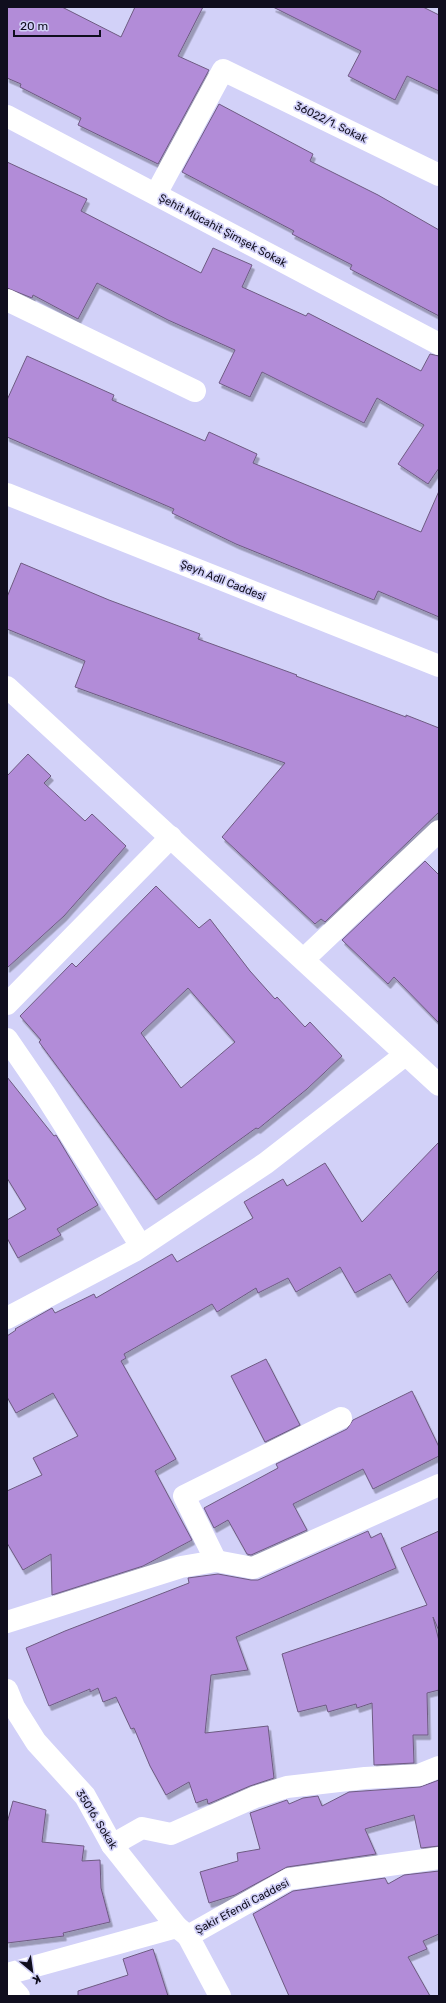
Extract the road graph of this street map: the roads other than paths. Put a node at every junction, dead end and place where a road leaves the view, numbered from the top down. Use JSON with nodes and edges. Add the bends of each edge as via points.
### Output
{"nodes":[{"id":1,"x":7,"y":116,"type":"edge"},
{"id":2,"x":439,"y":176,"type":"edge"},
{"id":3,"x":156,"y":194,"type":"junction"},
{"id":4,"x":7,"y":300,"type":"edge"},
{"id":5,"x":439,"y":344,"type":"edge"},
{"id":6,"x":195,"y":391,"type":"dead end"},
{"id":7,"x":7,"y":494,"type":"edge"},
{"id":8,"x":439,"y":666,"type":"edge"},
{"id":9,"x":7,"y":687,"type":"edge"},
{"id":10,"x":439,"y":831,"type":"edge"},
{"id":11,"x":171,"y":837,"type":"junction"},
{"id":12,"x":304,"y":959,"type":"junction"},
{"id":13,"x":7,"y":1004,"type":"edge"},
{"id":14,"x":7,"y":1039,"type":"edge"},
{"id":15,"x":405,"y":1056,"type":"junction"},
{"id":16,"x":439,"y":1085,"type":"edge"},
{"id":17,"x":141,"y":1246,"type":"junction"},
{"id":18,"x":7,"y":1318,"type":"edge"},
{"id":19,"x":341,"y":1418,"type":"dead end"},
{"id":20,"x":439,"y":1485,"type":"edge"},
{"id":21,"x":216,"y":1561,"type":"junction"},
{"id":22,"x":7,"y":1622,"type":"edge"},
{"id":23,"x":7,"y":1690,"type":"edge"},
{"id":24,"x":439,"y":1766,"type":"edge"},
{"id":25,"x":112,"y":1845,"type":"junction"},
{"id":26,"x":439,"y":1858,"type":"edge"},
{"id":27,"x":182,"y":1931,"type":"junction"},
{"id":28,"x":7,"y":1974,"type":"edge"},
{"id":29,"x":7,"y":1983,"type":"edge"},
{"id":30,"x":19,"y":1996,"type":"edge"},
{"id":31,"x":220,"y":1996,"type":"edge"}],
"edges":[{"from":1,"to":3,"type":"street","name":"Şehit Mücahit Şimşek Sokak"},
{"from":2,"to":3,"type":"street","name":"36022/1. Sokak","via":[[223,70]]},
{"from":3,"to":5,"type":"street","name":"Şehit Mücahit Şimşek Sokak","via":[[238,240],[334,287]]},
{"from":4,"to":6,"type":"street"},
{"from":7,"to":8,"type":"street","name":"Şeyh Adil Caddesi"},
{"from":9,"to":11,"type":"street"},
{"from":10,"to":12,"type":"street"},
{"from":11,"to":12,"type":"street"},
{"from":11,"to":13,"type":"street"},
{"from":12,"to":15,"type":"street"},
{"from":14,"to":17,"type":"street"},
{"from":15,"to":16,"type":"street"},
{"from":15,"to":17,"type":"street","via":[[266,1163]]},
{"from":17,"to":18,"type":"street"},
{"from":19,"to":21,"type":"street","via":[[184,1496]]},
{"from":20,"to":21,"type":"street","via":[[253,1568]]},
{"from":21,"to":22,"type":"street","via":[[181,1567]]},
{"from":23,"to":25,"type":"street","name":"35016. Sokak","via":[[36,1742],[85,1796]]},
{"from":24,"to":25,"type":"street","via":[[419,1775],[287,1787],[255,1797],[172,1834],[142,1828]]},
{"from":25,"to":27,"type":"street","name":"35016. Sokak"},
{"from":26,"to":27,"type":"street","name":"Şakir Efendi Caddesi","via":[[289,1880]]},
{"from":27,"to":28,"type":"street","name":"Şakir Efendi Caddesi"},
{"from":27,"to":31,"type":"street","name":"35016. Sokak"},
{"from":29,"to":30,"type":"street"}]}
